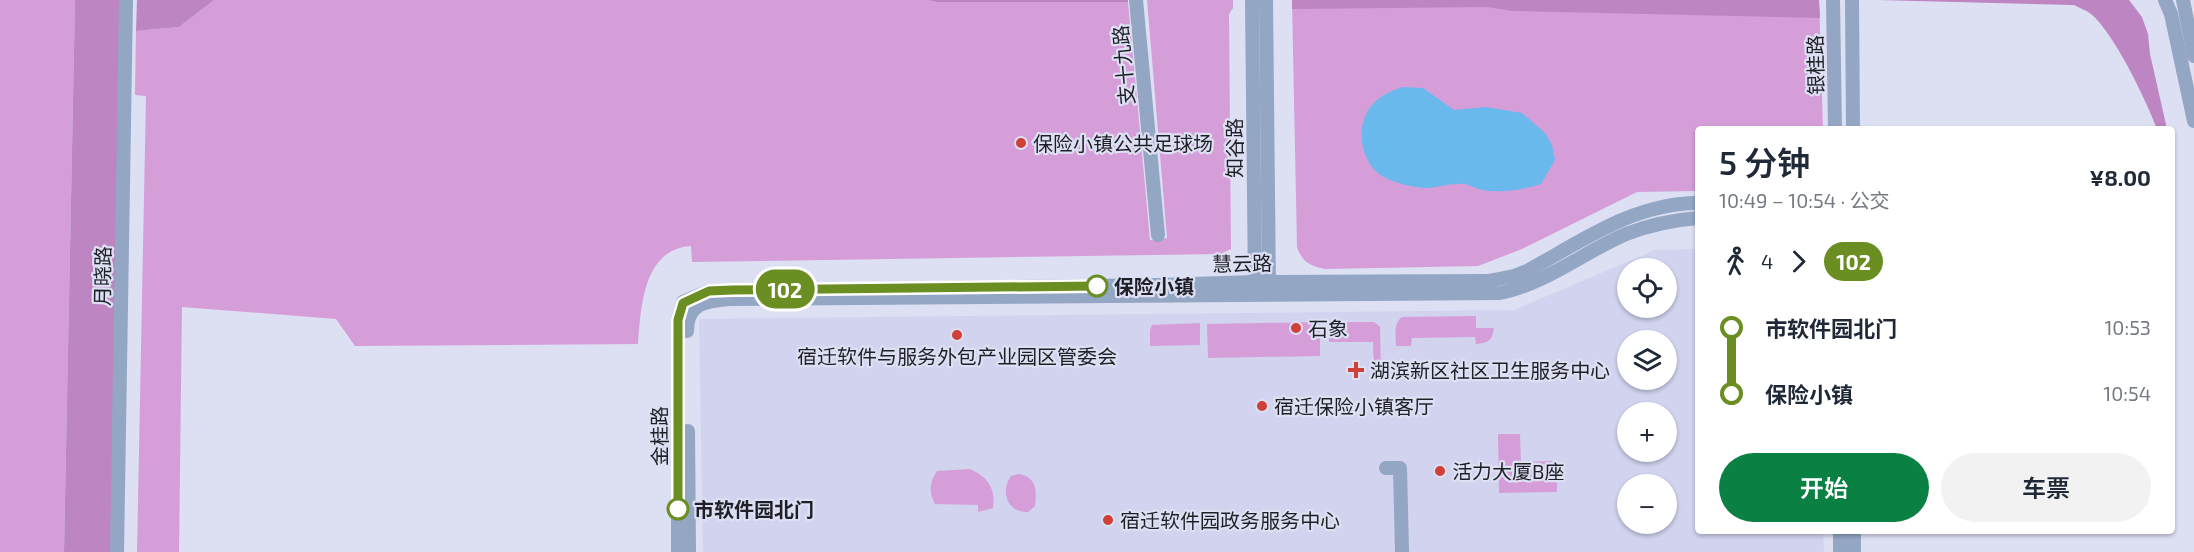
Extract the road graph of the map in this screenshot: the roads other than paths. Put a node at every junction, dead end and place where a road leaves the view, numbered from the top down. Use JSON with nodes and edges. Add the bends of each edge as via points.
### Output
{"nodes":[{"id":1,"x":126,"y":0,"type":"edge"},
{"id":2,"x":1136,"y":0,"type":"edge"},
{"id":3,"x":1252,"y":0,"type":"edge"},
{"id":4,"x":1266,"y":0,"type":"edge"},
{"id":5,"x":1833,"y":0,"type":"edge"},
{"id":6,"x":1852,"y":0,"type":"edge"},
{"id":7,"x":2164,"y":0,"type":"edge"},
{"id":8,"x":2183,"y":0,"type":"edge"},
{"id":9,"x":2194,"y":56,"type":"edge"},
{"id":10,"x":2194,"y":121,"type":"edge"},
{"id":11,"x":1835,"y":126,"type":"edge"},
{"id":12,"x":1853,"y":126,"type":"edge"},
{"id":13,"x":1695,"y":203,"type":"edge"},
{"id":14,"x":1695,"y":218,"type":"edge"},
{"id":15,"x":1158,"y":235,"type":"dead end"},
{"id":16,"x":1262,"y":289,"type":"junction"},
{"id":17,"x":682,"y":320,"type":"junction"},
{"id":18,"x":1386,"y":468,"type":"dead end"},
{"id":19,"x":1840,"y":534,"type":"edge"},
{"id":20,"x":1854,"y":534,"type":"edge"},
{"id":21,"x":117,"y":552,"type":"edge"},
{"id":22,"x":678,"y":552,"type":"edge"},
{"id":23,"x":689,"y":552,"type":"edge"},
{"id":24,"x":1402,"y":552,"type":"edge"},
{"id":25,"x":1840,"y":552,"type":"edge"},
{"id":26,"x":1854,"y":552,"type":"edge"}],
"edges":[{"from":1,"to":21,"type":"street","name":"月晓路"},
{"from":2,"to":15,"type":"street","name":"支十九路"},
{"from":3,"to":16,"type":"street","name":"知谷路"},
{"from":4,"to":16,"type":"street","name":"知谷路"},
{"from":5,"to":11,"type":"street","name":"银桂路"},
{"from":6,"to":12,"type":"street","name":"银桂路"},
{"from":7,"to":10,"type":"street","via":[[2171,14]]},
{"from":8,"to":9,"type":"street"},
{"from":13,"to":16,"type":"street","name":"慧云路","via":[[1627,216],[1527,271],[1502,279]]},
{"from":14,"to":16,"type":"street","name":"慧云路","via":[[1625,234],[1529,284],[1500,293]]},
{"from":16,"to":17,"type":"street","name":"慧云路","via":[[729,299],[709,301],[692,309]]},
{"from":17,"to":22,"type":"street","name":"金桂路"},
{"from":17,"to":23,"type":"street","name":"金桂路"},
{"from":18,"to":24,"type":"street","via":[[1400,468]]},
{"from":19,"to":25,"type":"street"},
{"from":20,"to":26,"type":"street"}]}
